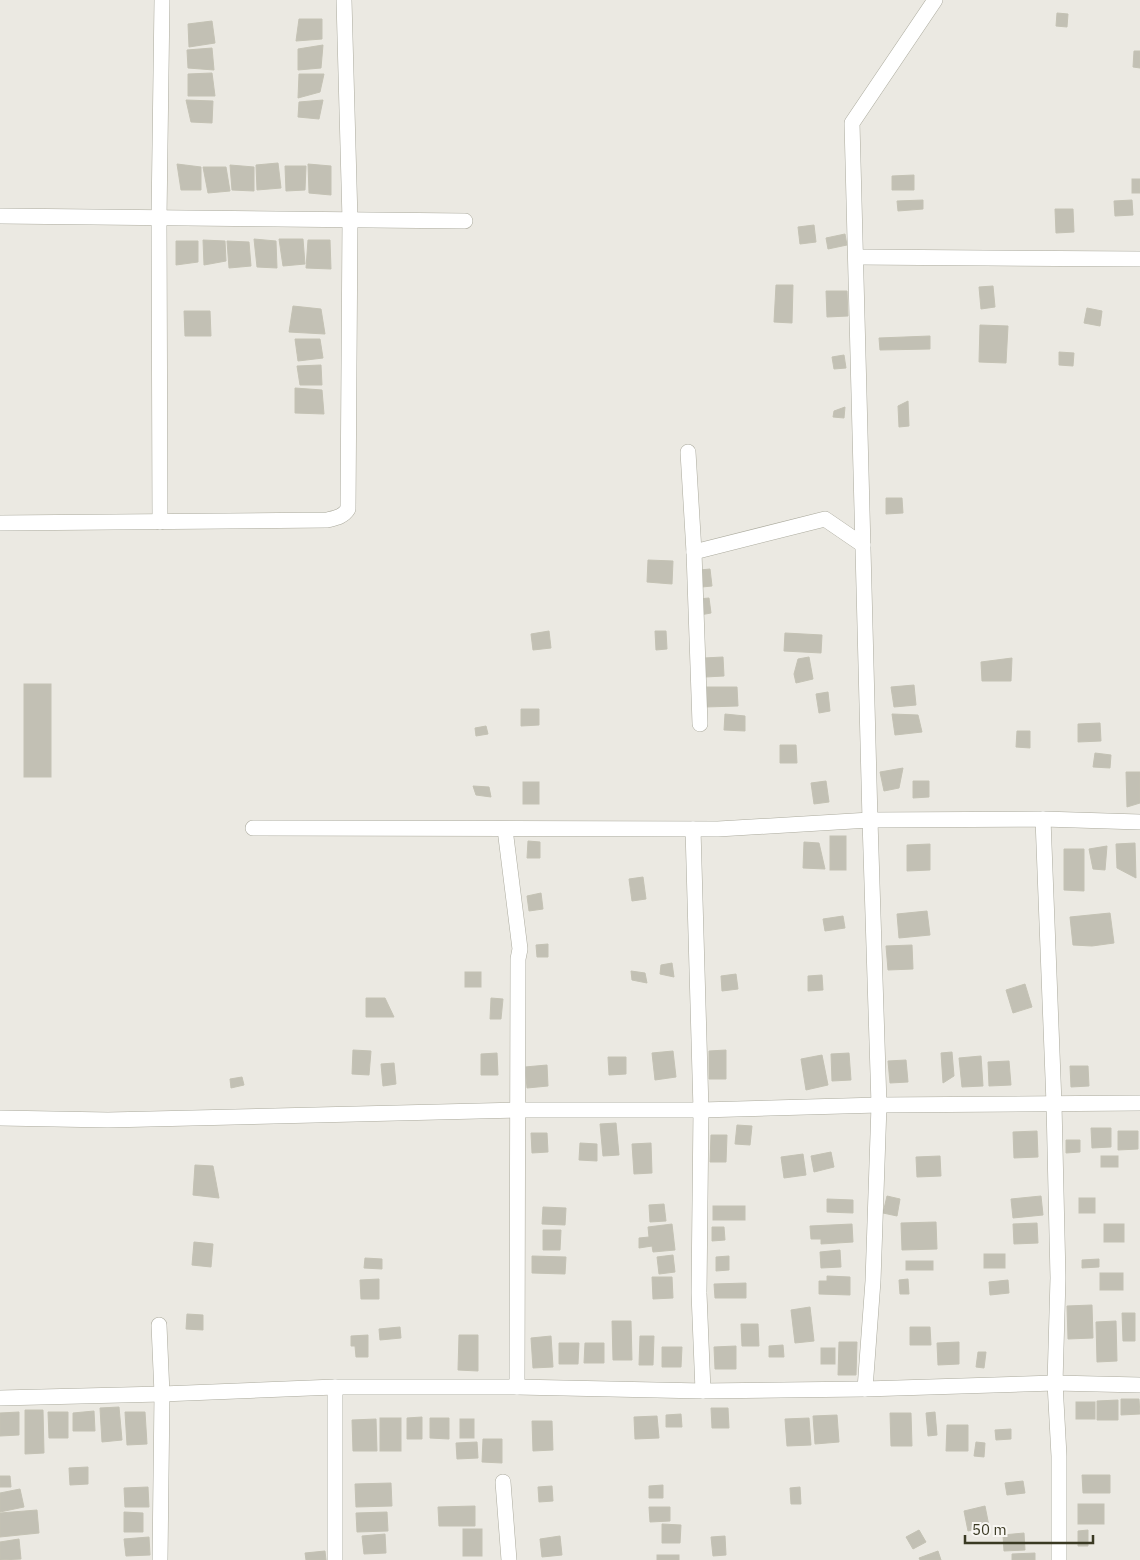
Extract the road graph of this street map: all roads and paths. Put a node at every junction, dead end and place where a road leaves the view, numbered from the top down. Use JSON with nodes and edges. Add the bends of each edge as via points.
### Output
{"nodes":[{"id":1,"x":162,"y":0,"type":"edge"},
{"id":2,"x":344,"y":0,"type":"edge"},
{"id":3,"x":935,"y":0,"type":"edge"},
{"id":4,"x":0,"y":216,"type":"edge"},
{"id":5,"x":159,"y":218,"type":"junction"},
{"id":6,"x":350,"y":220,"type":"junction"},
{"id":7,"x":465,"y":221,"type":"dead end"},
{"id":8,"x":856,"y":257,"type":"junction"},
{"id":9,"x":1140,"y":259,"type":"edge"},
{"id":10,"x":688,"y":452,"type":"dead end"},
{"id":11,"x":160,"y":522,"type":"junction"},
{"id":12,"x":0,"y":523,"type":"edge"},
{"id":13,"x":863,"y":545,"type":"junction"},
{"id":14,"x":694,"y":552,"type":"junction"},
{"id":15,"x":700,"y":724,"type":"dead end"},
{"id":16,"x":1043,"y":819,"type":"junction"},
{"id":17,"x":870,"y":820,"type":"junction"},
{"id":18,"x":1140,"y":822,"type":"edge"},
{"id":19,"x":253,"y":828,"type":"dead end"},
{"id":20,"x":505,"y":829,"type":"junction"},
{"id":21,"x":693,"y":829,"type":"junction"},
{"id":22,"x":1140,"y":1103,"type":"edge"},
{"id":23,"x":1054,"y":1104,"type":"junction"},
{"id":24,"x":879,"y":1105,"type":"junction"},
{"id":25,"x":517,"y":1110,"type":"junction"},
{"id":26,"x":701,"y":1110,"type":"junction"},
{"id":27,"x":0,"y":1118,"type":"edge"},
{"id":28,"x":159,"y":1325,"type":"dead end"},
{"id":29,"x":1054,"y":1384,"type":"junction"},
{"id":30,"x":1140,"y":1385,"type":"edge"},
{"id":31,"x":335,"y":1387,"type":"junction"},
{"id":32,"x":517,"y":1387,"type":"junction"},
{"id":33,"x":865,"y":1389,"type":"junction"},
{"id":34,"x":703,"y":1392,"type":"junction"},
{"id":35,"x":162,"y":1394,"type":"junction"},
{"id":36,"x":0,"y":1398,"type":"edge"},
{"id":37,"x":503,"y":1482,"type":"dead end"},
{"id":38,"x":160,"y":1560,"type":"edge"},
{"id":39,"x":336,"y":1560,"type":"edge"},
{"id":40,"x":508,"y":1560,"type":"edge"},
{"id":41,"x":1059,"y":1560,"type":"edge"}],
"edges":[{"from":1,"to":5,"type":"street"},
{"from":2,"to":6,"type":"street"},
{"from":3,"to":8,"type":"street","via":[[852,123]]},
{"from":4,"to":5,"type":"street"},
{"from":5,"to":6,"type":"street"},
{"from":5,"to":11,"type":"street"},
{"from":6,"to":7,"type":"street"},
{"from":6,"to":11,"type":"street","via":[[348,509],[339,517],[326,520]]},
{"from":8,"to":9,"type":"street"},
{"from":8,"to":13,"type":"street"},
{"from":10,"to":14,"type":"street"},
{"from":11,"to":12,"type":"street"},
{"from":13,"to":14,"type":"street","via":[[825,519]]},
{"from":13,"to":17,"type":"street"},
{"from":14,"to":15,"type":"street"},
{"from":16,"to":17,"type":"street"},
{"from":16,"to":18,"type":"street"},
{"from":16,"to":23,"type":"street"},
{"from":17,"to":21,"type":"street"},
{"from":17,"to":24,"type":"street"},
{"from":19,"to":20,"type":"street"},
{"from":20,"to":21,"type":"street"},
{"from":20,"to":25,"type":"street","via":[[520,950]]},
{"from":21,"to":26,"type":"street"},
{"from":22,"to":23,"type":"street"},
{"from":23,"to":24,"type":"street"},
{"from":23,"to":29,"type":"street","via":[[1058,1278]]},
{"from":24,"to":26,"type":"street"},
{"from":24,"to":33,"type":"street"},
{"from":25,"to":26,"type":"street"},
{"from":25,"to":27,"type":"street","via":[[108,1120]]},
{"from":25,"to":32,"type":"street"},
{"from":26,"to":34,"type":"street","via":[[699,1293]]},
{"from":28,"to":35,"type":"street"},
{"from":29,"to":30,"type":"street"},
{"from":29,"to":33,"type":"street"},
{"from":29,"to":41,"type":"street","via":[[1059,1456]]},
{"from":31,"to":32,"type":"street"},
{"from":31,"to":35,"type":"street"},
{"from":31,"to":39,"type":"street"},
{"from":32,"to":34,"type":"street"},
{"from":33,"to":34,"type":"street"},
{"from":35,"to":36,"type":"street"},
{"from":35,"to":38,"type":"street"},
{"from":37,"to":40,"type":"street"}]}
